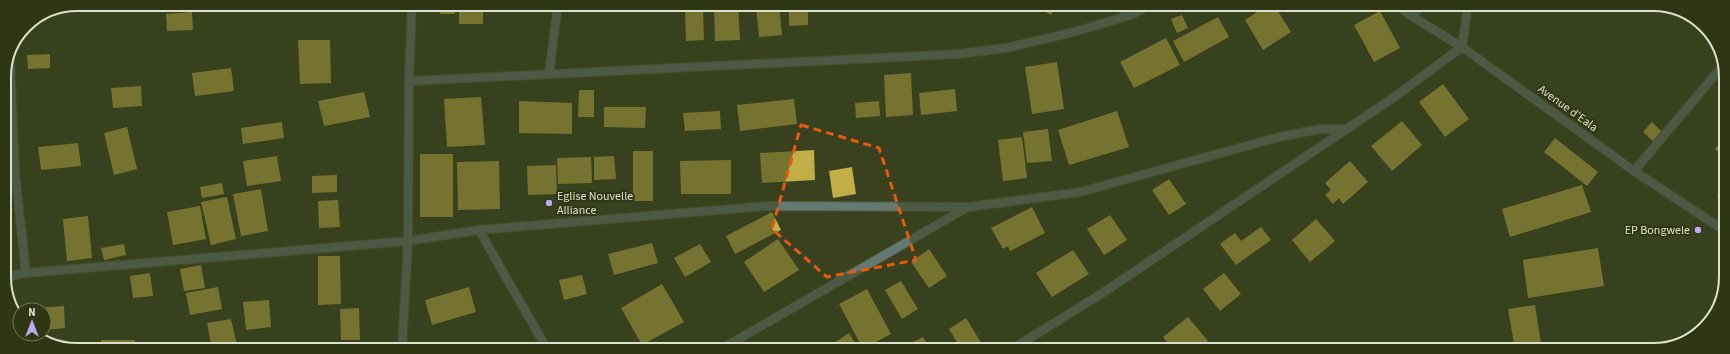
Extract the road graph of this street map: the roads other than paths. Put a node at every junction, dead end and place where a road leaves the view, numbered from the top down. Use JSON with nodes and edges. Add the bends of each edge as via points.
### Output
{"nodes":[{"id":1,"x":412,"y":11,"type":"edge"},
{"id":2,"x":557,"y":11,"type":"edge"},
{"id":3,"x":1126,"y":11,"type":"edge"},
{"id":4,"x":1139,"y":11,"type":"edge"},
{"id":5,"x":1405,"y":11,"type":"edge"},
{"id":6,"x":1417,"y":11,"type":"edge"},
{"id":7,"x":1467,"y":11,"type":"edge"},
{"id":8,"x":1132,"y":15,"type":"junction"},
{"id":9,"x":1413,"y":17,"type":"junction"},
{"id":10,"x":1462,"y":48,"type":"junction"},
{"id":11,"x":1718,"y":70,"type":"edge"},
{"id":12,"x":549,"y":74,"type":"junction"},
{"id":13,"x":409,"y":81,"type":"junction"},
{"id":14,"x":11,"y":83,"type":"edge"},
{"id":15,"x":1346,"y":129,"type":"junction"},
{"id":16,"x":1634,"y":171,"type":"junction"},
{"id":17,"x":968,"y":207,"type":"junction"},
{"id":18,"x":1719,"y":227,"type":"edge"},
{"id":19,"x":479,"y":230,"type":"junction"},
{"id":20,"x":408,"y":241,"type":"junction"},
{"id":21,"x":26,"y":272,"type":"junction"},
{"id":22,"x":11,"y":276,"type":"edge"},
{"id":23,"x":402,"y":343,"type":"edge"},
{"id":24,"x":544,"y":343,"type":"edge"},
{"id":25,"x":731,"y":343,"type":"edge"},
{"id":26,"x":1022,"y":343,"type":"edge"}],
"edges":[{"from":1,"to":13,"type":"street"},
{"from":2,"to":12,"type":"street"},
{"from":3,"to":8,"type":"street"},
{"from":4,"to":8,"type":"street"},
{"from":5,"to":9,"type":"street","name":"Avenue d'Eala"},
{"from":6,"to":9,"type":"street"},
{"from":7,"to":10,"type":"street"},
{"from":8,"to":12,"type":"street","via":[[1006,48],[965,53]]},
{"from":9,"to":10,"type":"street","name":"Avenue d'Eala"},
{"from":10,"to":15,"type":"street"},
{"from":10,"to":16,"type":"street","name":"Avenue d'Eala"},
{"from":11,"to":16,"type":"street"},
{"from":12,"to":13,"type":"street"},
{"from":13,"to":20,"type":"street"},
{"from":14,"to":21,"type":"street","via":[[15,173]]},
{"from":15,"to":17,"type":"street","via":[[1320,129],[1279,137],[1080,192]]},
{"from":15,"to":26,"type":"street","via":[[1101,294]]},
{"from":16,"to":18,"type":"street","name":"Avenue d'Eala"},
{"from":17,"to":19,"type":"street","via":[[768,206]]},
{"from":17,"to":25,"type":"street"},
{"from":19,"to":20,"type":"street"},
{"from":19,"to":24,"type":"street"},
{"from":20,"to":21,"type":"street"},
{"from":20,"to":23,"type":"street"},
{"from":21,"to":22,"type":"street"}]}
